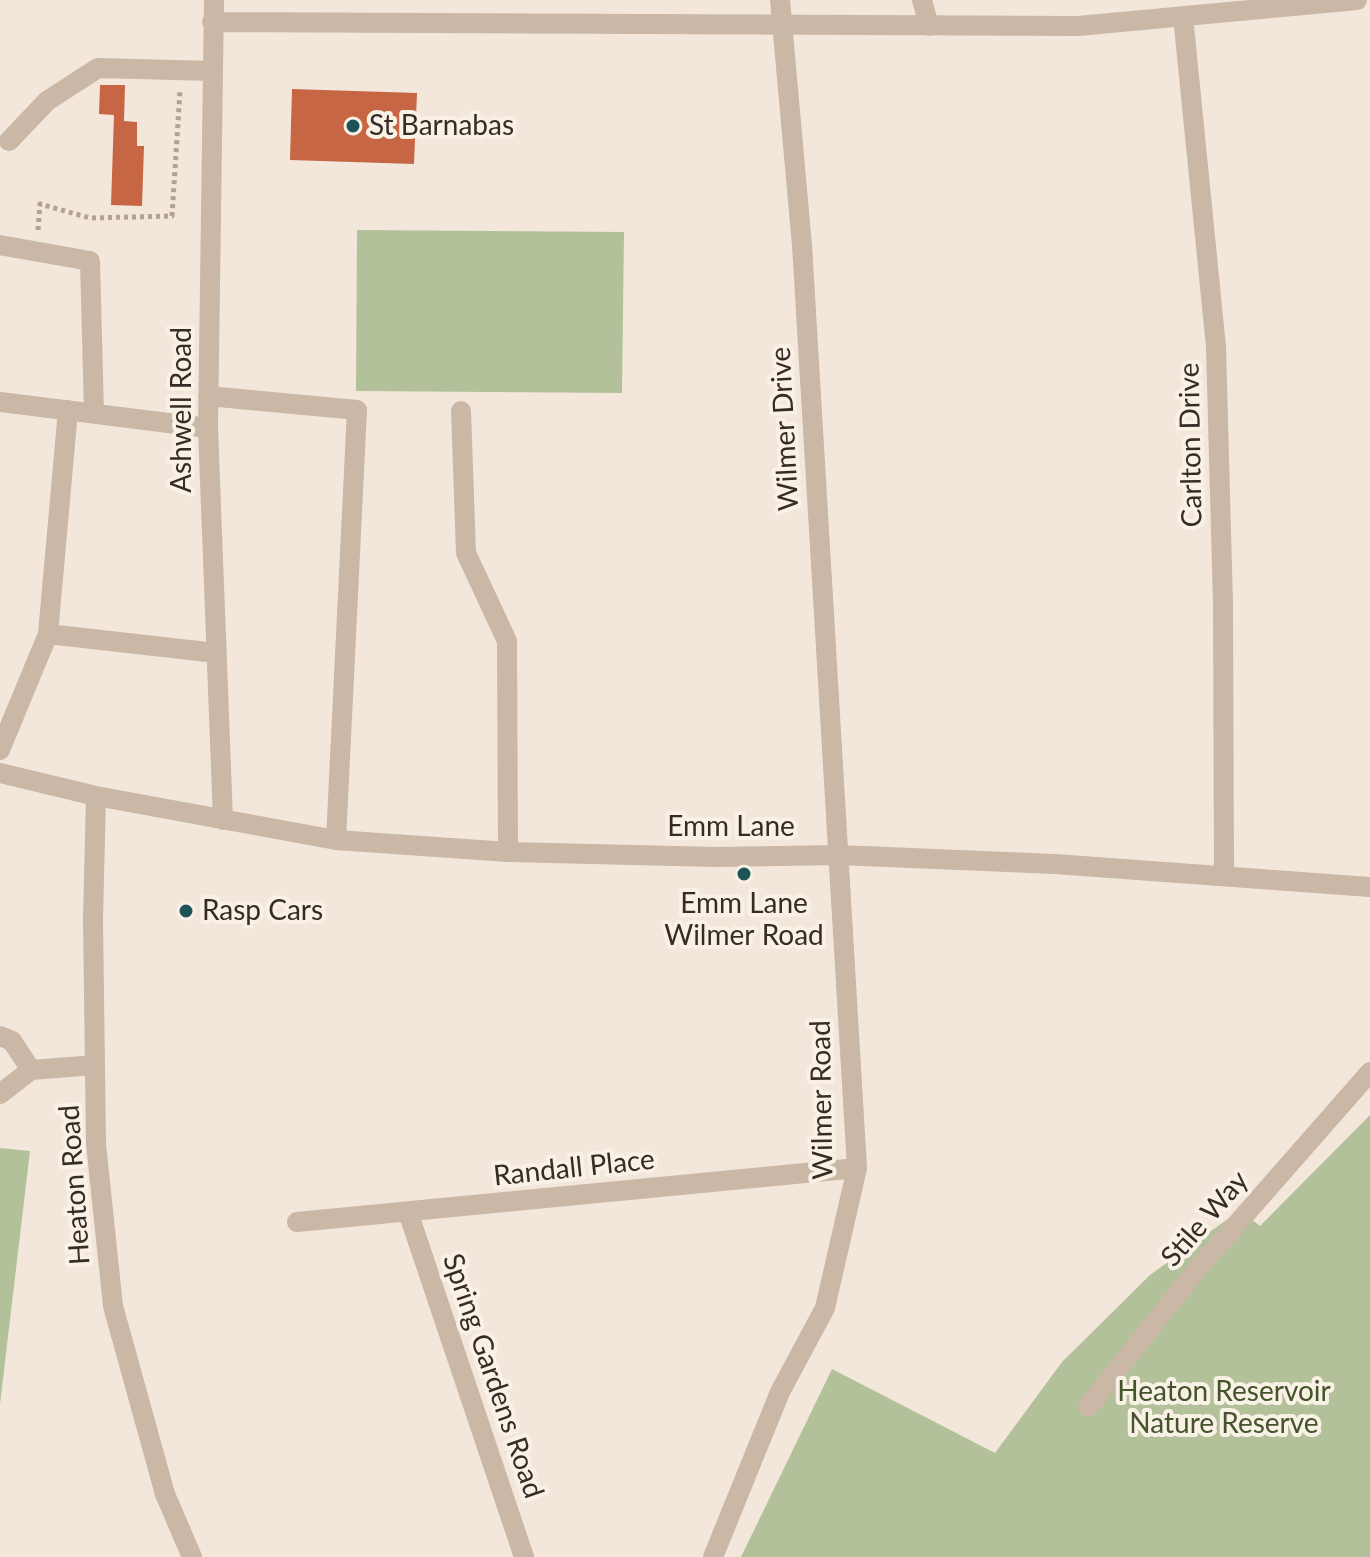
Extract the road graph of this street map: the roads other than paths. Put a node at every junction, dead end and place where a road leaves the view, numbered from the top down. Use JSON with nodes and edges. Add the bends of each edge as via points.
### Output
{"nodes":[{"id":1,"x":214,"y":0,"type":"edge"},
{"id":2,"x":780,"y":0,"type":"edge"},
{"id":3,"x":922,"y":0,"type":"edge"},
{"id":4,"x":1357,"y":0,"type":"edge"},
{"id":5,"x":1183,"y":16,"type":"junction"},
{"id":6,"x":212,"y":22,"type":"junction"},
{"id":7,"x":783,"y":25,"type":"junction"},
{"id":8,"x":929,"y":26,"type":"junction"},
{"id":9,"x":212,"y":71,"type":"junction"},
{"id":10,"x":9,"y":141,"type":"dead end"},
{"id":11,"x":0,"y":245,"type":"edge"},
{"id":12,"x":208,"y":396,"type":"junction"},
{"id":13,"x":0,"y":402,"type":"edge"},
{"id":14,"x":68,"y":410,"type":"junction"},
{"id":15,"x":461,"y":411,"type":"dead end"},
{"id":16,"x":94,"y":413,"type":"junction"},
{"id":17,"x":208,"y":428,"type":"junction"},
{"id":18,"x":48,"y":634,"type":"junction"},
{"id":19,"x":216,"y":653,"type":"junction"},
{"id":20,"x":0,"y":750,"type":"edge"},
{"id":21,"x":0,"y":773,"type":"edge"},
{"id":22,"x":96,"y":796,"type":"junction"},
{"id":23,"x":223,"y":820,"type":"junction"},
{"id":24,"x":336,"y":840,"type":"junction"},
{"id":25,"x":508,"y":852,"type":"junction"},
{"id":26,"x":839,"y":855,"type":"junction"},
{"id":27,"x":1224,"y":874,"type":"junction"},
{"id":28,"x":1370,"y":887,"type":"edge"},
{"id":29,"x":0,"y":1036,"type":"edge"},
{"id":30,"x":95,"y":1065,"type":"junction"},
{"id":31,"x":31,"y":1070,"type":"junction"},
{"id":32,"x":1370,"y":1072,"type":"edge"},
{"id":33,"x":0,"y":1094,"type":"edge"},
{"id":34,"x":857,"y":1168,"type":"junction"},
{"id":35,"x":408,"y":1212,"type":"junction"},
{"id":36,"x":297,"y":1222,"type":"dead end"},
{"id":37,"x":1088,"y":1407,"type":"dead end"},
{"id":38,"x":192,"y":1557,"type":"edge"},
{"id":39,"x":524,"y":1557,"type":"edge"},
{"id":40,"x":713,"y":1557,"type":"edge"}],
"edges":[{"from":1,"to":6,"type":"street","name":"Ashwell Road"},
{"from":2,"to":7,"type":"street","name":"Wilmer Drive"},
{"from":3,"to":8,"type":"street"},
{"from":4,"to":5,"type":"street"},
{"from":5,"to":8,"type":"street","via":[[1078,26]]},
{"from":5,"to":27,"type":"street","name":"Carlton Drive","via":[[1216,347]]},
{"from":6,"to":7,"type":"street"},
{"from":6,"to":9,"type":"street","name":"Ashwell Road"},
{"from":7,"to":8,"type":"street"},
{"from":7,"to":26,"type":"street","name":"Wilmer Drive","via":[[802,245]]},
{"from":9,"to":10,"type":"street","via":[[98,68],[47,101]]},
{"from":9,"to":12,"type":"street","name":"Ashwell Road"},
{"from":11,"to":16,"type":"street","via":[[90,261]]},
{"from":12,"to":17,"type":"street","name":"Ashwell Road"},
{"from":12,"to":24,"type":"street","via":[[357,410]]},
{"from":13,"to":14,"type":"street"},
{"from":14,"to":16,"type":"street"},
{"from":14,"to":18,"type":"street"},
{"from":15,"to":25,"type":"street","via":[[466,553],[507,641]]},
{"from":16,"to":17,"type":"street"},
{"from":17,"to":19,"type":"street","name":"Ashwell Road"},
{"from":18,"to":19,"type":"street"},
{"from":18,"to":20,"type":"street"},
{"from":19,"to":23,"type":"street","name":"Ashwell Road"},
{"from":21,"to":22,"type":"street","name":"Emm Lane"},
{"from":22,"to":23,"type":"street","name":"Emm Lane"},
{"from":22,"to":30,"type":"street","name":"Heaton Road"},
{"from":23,"to":24,"type":"street","name":"Emm Lane"},
{"from":24,"to":25,"type":"street","name":"Emm Lane"},
{"from":25,"to":26,"type":"street","name":"Emm Lane"},
{"from":26,"to":27,"type":"street","name":"Emm Lane"},
{"from":26,"to":34,"type":"street","name":"Wilmer Road"},
{"from":27,"to":28,"type":"street","name":"Emm Lane"},
{"from":29,"to":31,"type":"street","via":[[12,1041]]},
{"from":30,"to":31,"type":"street"},
{"from":30,"to":38,"type":"street","name":"Heaton Road","via":[[96,1144],[113,1306],[165,1494]]},
{"from":31,"to":33,"type":"street"},
{"from":32,"to":37,"type":"street","name":"Stile Way","via":[[1199,1267]]},
{"from":34,"to":35,"type":"street","name":"Randall Place"},
{"from":34,"to":40,"type":"street","name":"Wilmer Road","via":[[825,1308],[780,1392]]},
{"from":35,"to":36,"type":"street","name":"Randall Place"},
{"from":35,"to":39,"type":"street","name":"Spring Gardens Road"}]}
